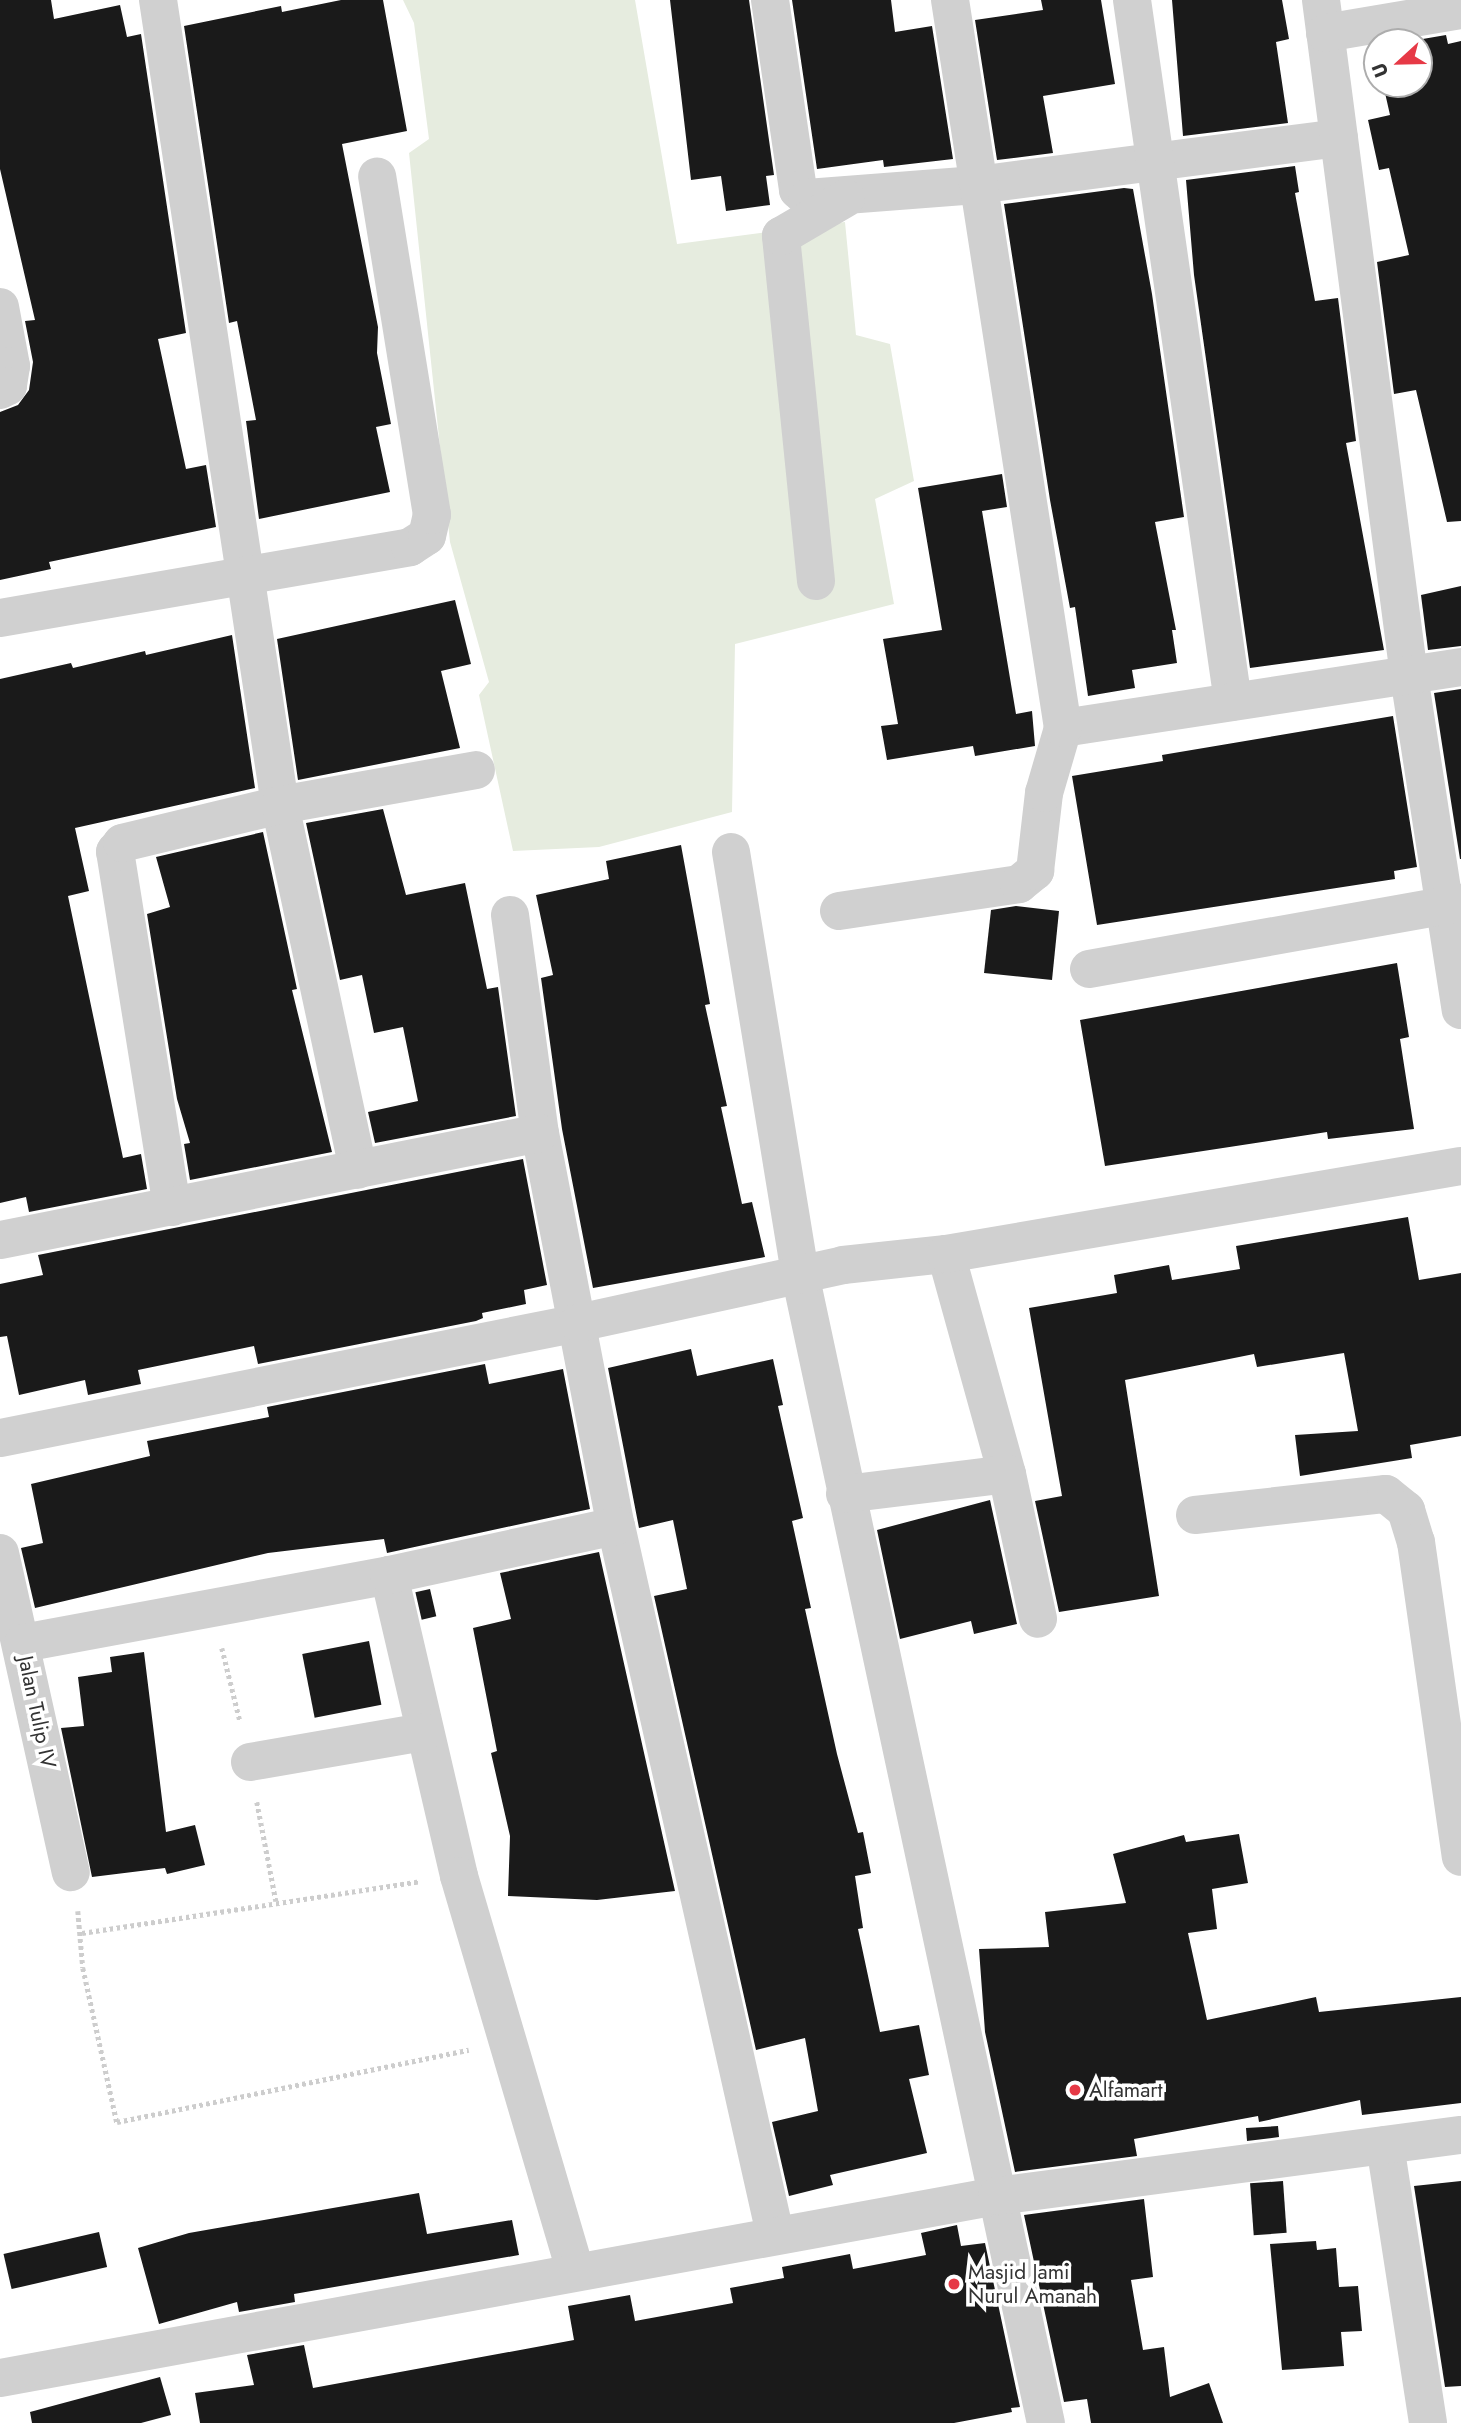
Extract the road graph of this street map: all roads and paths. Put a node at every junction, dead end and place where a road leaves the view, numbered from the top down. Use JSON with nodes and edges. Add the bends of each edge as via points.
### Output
{"nodes":[{"id":1,"x":158,"y":0,"type":"edge"},
{"id":2,"x":770,"y":0,"type":"edge"},
{"id":3,"x":950,"y":0,"type":"edge"},
{"id":4,"x":1132,"y":0,"type":"edge"},
{"id":5,"x":1461,"y":10,"type":"edge"},
{"id":6,"x":1323,"y":16,"type":"edge"},
{"id":7,"x":1339,"y":138,"type":"junction"},
{"id":8,"x":1157,"y":164,"type":"junction"},
{"id":9,"x":377,"y":176,"type":"dead end"},
{"id":10,"x":977,"y":186,"type":"junction"},
{"id":11,"x":850,"y":196,"type":"junction"},
{"id":12,"x":0,"y":307,"type":"edge"},
{"id":13,"x":0,"y":390,"type":"edge"},
{"id":14,"x":243,"y":577,"type":"junction"},
{"id":15,"x":816,"y":580,"type":"dead end"},
{"id":16,"x":0,"y":618,"type":"edge"},
{"id":17,"x":1461,"y":667,"type":"edge"},
{"id":18,"x":1409,"y":676,"type":"junction"},
{"id":19,"x":1233,"y":702,"type":"junction"},
{"id":20,"x":1063,"y":728,"type":"junction"},
{"id":21,"x":476,"y":771,"type":"dead end"},
{"id":22,"x":280,"y":805,"type":"junction"},
{"id":23,"x":731,"y":852,"type":"dead end"},
{"id":24,"x":1453,"y":905,"type":"edge"},
{"id":25,"x":839,"y":911,"type":"dead end"},
{"id":26,"x":510,"y":915,"type":"dead end"},
{"id":27,"x":1089,"y":969,"type":"dead end"},
{"id":28,"x":1461,"y":1010,"type":"edge"},
{"id":29,"x":540,"y":1133,"type":"junction"},
{"id":30,"x":1461,"y":1166,"type":"edge"},
{"id":31,"x":358,"y":1170,"type":"junction"},
{"id":32,"x":172,"y":1207,"type":"junction"},
{"id":33,"x":0,"y":1240,"type":"edge"},
{"id":34,"x":946,"y":1254,"type":"junction"},
{"id":35,"x":800,"y":1274,"type":"junction"},
{"id":36,"x":578,"y":1323,"type":"junction"},
{"id":37,"x":0,"y":1438,"type":"edge"},
{"id":38,"x":1007,"y":1474,"type":"junction"},
{"id":39,"x":845,"y":1494,"type":"junction"},
{"id":40,"x":1195,"y":1516,"type":"dead end"},
{"id":41,"x":616,"y":1526,"type":"junction"},
{"id":42,"x":0,"y":1553,"type":"edge"},
{"id":43,"x":389,"y":1575,"type":"junction"},
{"id":44,"x":1038,"y":1619,"type":"dead end"},
{"id":45,"x":23,"y":1643,"type":"junction"},
{"id":46,"x":1452,"y":1731,"type":"edge"},
{"id":47,"x":423,"y":1732,"type":"junction"},
{"id":48,"x":250,"y":1762,"type":"dead end"},
{"id":49,"x":1461,"y":1857,"type":"edge"},
{"id":50,"x":71,"y":1872,"type":"joint"},
{"id":51,"x":459,"y":1876,"type":"junction"},
{"id":52,"x":82,"y":1934,"type":"junction"},
{"id":53,"x":508,"y":2043,"type":"junction"},
{"id":54,"x":1461,"y":2135,"type":"edge"},
{"id":55,"x":1385,"y":2146,"type":"junction"},
{"id":56,"x":997,"y":2196,"type":"junction"},
{"id":57,"x":775,"y":2234,"type":"junction"},
{"id":58,"x":575,"y":2271,"type":"junction"},
{"id":59,"x":0,"y":2378,"type":"edge"},
{"id":60,"x":1046,"y":2423,"type":"edge"},
{"id":61,"x":1428,"y":2423,"type":"edge"}],
"edges":[{"from":1,"to":14,"type":"street"},
{"from":2,"to":11,"type":"street","via":[[798,190],[807,198]]},
{"from":3,"to":10,"type":"street"},
{"from":4,"to":8,"type":"street"},
{"from":5,"to":6,"type":"street"},
{"from":6,"to":7,"type":"street"},
{"from":7,"to":8,"type":"street"},
{"from":7,"to":18,"type":"street"},
{"from":8,"to":10,"type":"street"},
{"from":8,"to":19,"type":"street"},
{"from":9,"to":14,"type":"street","via":[[432,515],[427,536],[410,547]]},
{"from":10,"to":11,"type":"street"},
{"from":10,"to":20,"type":"street"},
{"from":11,"to":15,"type":"street","via":[[781,236]]},
{"from":12,"to":13,"type":"street","via":[[11,366],[8,386]]},
{"from":14,"to":16,"type":"street"},
{"from":14,"to":22,"type":"street"},
{"from":17,"to":18,"type":"street"},
{"from":18,"to":19,"type":"street"},
{"from":18,"to":24,"type":"street"},
{"from":19,"to":20,"type":"street"},
{"from":20,"to":25,"type":"street","via":[[1044,793],[1035,872],[1018,884]]},
{"from":21,"to":22,"type":"street"},
{"from":22,"to":31,"type":"street"},
{"from":22,"to":32,"type":"street","via":[[133,836],[116,852]]},
{"from":23,"to":35,"type":"street"},
{"from":24,"to":27,"type":"street"},
{"from":24,"to":28,"type":"street"},
{"from":26,"to":29,"type":"street"},
{"from":29,"to":31,"type":"street"},
{"from":29,"to":36,"type":"street"},
{"from":30,"to":34,"type":"street"},
{"from":31,"to":32,"type":"street"},
{"from":32,"to":33,"type":"street"},
{"from":34,"to":35,"type":"street"},
{"from":34,"to":38,"type":"street"},
{"from":35,"to":36,"type":"street"},
{"from":35,"to":39,"type":"street"},
{"from":36,"to":37,"type":"street"},
{"from":36,"to":41,"type":"street"},
{"from":38,"to":39,"type":"street"},
{"from":38,"to":44,"type":"street"},
{"from":39,"to":56,"type":"street"},
{"from":40,"to":46,"type":"street","via":[[1386,1494],[1406,1510]]},
{"from":41,"to":43,"type":"street"},
{"from":41,"to":57,"type":"street"},
{"from":42,"to":45,"type":"street","name":"Jalan Tulip IV"},
{"from":43,"to":45,"type":"street"},
{"from":43,"to":47,"type":"street"},
{"from":45,"to":50,"type":"street","name":"Jalan Tulip IV"},
{"from":46,"to":49,"type":"street"},
{"from":47,"to":48,"type":"street"},
{"from":47,"to":51,"type":"street"},
{"from":50,"to":52,"type":"path"},
{"from":51,"to":52,"type":"path"},
{"from":51,"to":53,"type":"street"},
{"from":52,"to":53,"type":"path","via":[[83,1968],[117,2122]]},
{"from":53,"to":58,"type":"street"},
{"from":54,"to":55,"type":"street"},
{"from":55,"to":56,"type":"street"},
{"from":55,"to":61,"type":"street"},
{"from":56,"to":57,"type":"street"},
{"from":56,"to":60,"type":"street"},
{"from":57,"to":58,"type":"street"},
{"from":58,"to":59,"type":"street"}]}
